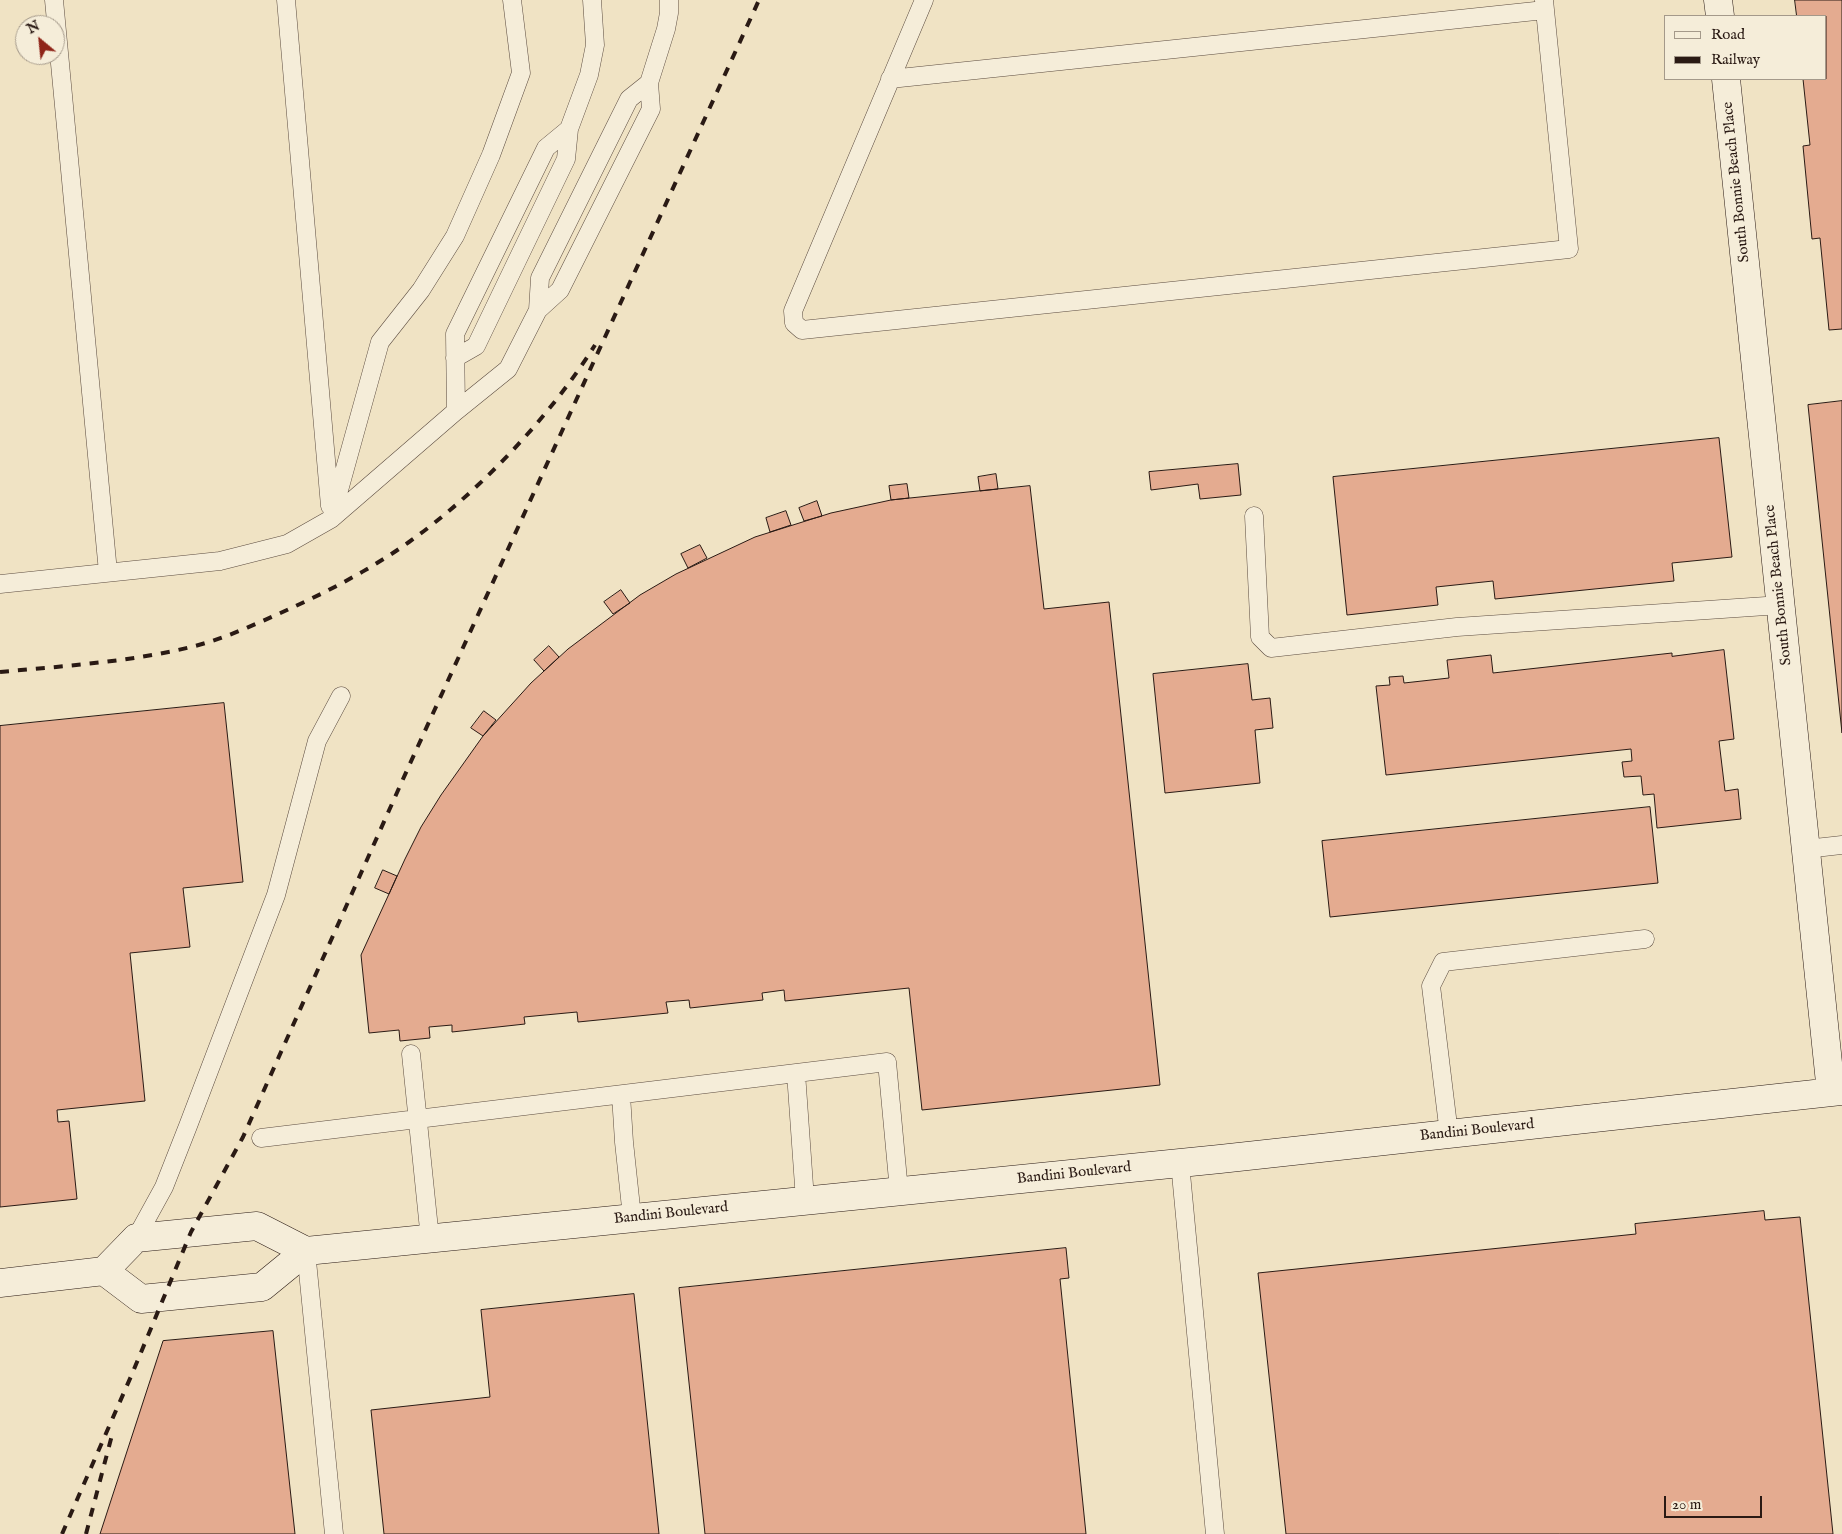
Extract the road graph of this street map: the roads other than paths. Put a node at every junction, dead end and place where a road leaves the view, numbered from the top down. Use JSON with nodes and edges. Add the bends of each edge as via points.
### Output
{"nodes":[{"id":1,"x":54,"y":0,"type":"edge"},
{"id":2,"x":286,"y":0,"type":"edge"},
{"id":3,"x":512,"y":0,"type":"edge"},
{"id":4,"x":592,"y":0,"type":"edge"},
{"id":5,"x":669,"y":0,"type":"edge"},
{"id":6,"x":924,"y":0,"type":"edge"},
{"id":7,"x":1718,"y":0,"type":"edge"},
{"id":8,"x":1545,"y":5,"type":"edge"},
{"id":9,"x":1720,"y":15,"type":"edge"},
{"id":10,"x":890,"y":78,"type":"junction"},
{"id":11,"x":1726,"y":80,"type":"edge"},
{"id":12,"x":649,"y":83,"type":"junction"},
{"id":13,"x":569,"y":129,"type":"junction"},
{"id":14,"x":538,"y":310,"type":"junction"},
{"id":15,"x":455,"y":358,"type":"junction"},
{"id":16,"x":456,"y":411,"type":"junction"},
{"id":17,"x":1254,"y":516,"type":"dead end"},
{"id":18,"x":332,"y":519,"type":"junction"},
{"id":19,"x":108,"y":572,"type":"junction"},
{"id":20,"x":0,"y":584,"type":"edge"},
{"id":21,"x":1781,"y":605,"type":"junction"},
{"id":22,"x":341,"y":696,"type":"dead end"},
{"id":23,"x":1842,"y":845,"type":"edge"},
{"id":24,"x":1806,"y":849,"type":"junction"},
{"id":25,"x":1645,"y":939,"type":"dead end"},
{"id":26,"x":411,"y":1054,"type":"dead end"},
{"id":27,"x":796,"y":1073,"type":"junction"},
{"id":28,"x":1837,"y":1091,"type":"edge"},
{"id":29,"x":620,"y":1095,"type":"junction"},
{"id":30,"x":417,"y":1120,"type":"junction"},
{"id":31,"x":1449,"y":1134,"type":"junction"},
{"id":32,"x":261,"y":1138,"type":"dead end"},
{"id":33,"x":1180,"y":1163,"type":"junction"},
{"id":34,"x":899,"y":1191,"type":"junction"},
{"id":35,"x":805,"y":1200,"type":"junction"},
{"id":36,"x":632,"y":1217,"type":"junction"},
{"id":37,"x":136,"y":1238,"type":"junction"},
{"id":38,"x":430,"y":1239,"type":"junction"},
{"id":39,"x":306,"y":1252,"type":"junction"},
{"id":40,"x":104,"y":1272,"type":"junction"},
{"id":41,"x":0,"y":1282,"type":"edge"},
{"id":42,"x":334,"y":1534,"type":"edge"},
{"id":43,"x":1215,"y":1534,"type":"edge"}],
"edges":[{"from":1,"to":19,"type":"lane"},
{"from":2,"to":18,"type":"lane"},
{"from":3,"to":18,"type":"lane","via":[[520,73],[491,155],[455,236],[421,290],[380,342]]},
{"from":4,"to":13,"type":"lane","via":[[595,45],[589,75]]},
{"from":5,"to":12,"type":"lane","via":[[666,29]]},
{"from":6,"to":10,"type":"lane"},
{"from":7,"to":9,"type":"main road"},
{"from":8,"to":10,"type":"lane"},
{"from":8,"to":10,"type":"lane","via":[[1570,249],[802,330],[794,322],[793,311]]},
{"from":11,"to":21,"type":"main road","name":"South Bonnie Beach Place"},
{"from":12,"to":14,"type":"lane","via":[[629,99],[540,278]]},
{"from":12,"to":14,"type":"lane","via":[[651,109],[647,118],[560,290]]},
{"from":13,"to":15,"type":"lane","via":[[546,148],[528,182],[455,334]]},
{"from":13,"to":15,"type":"lane","via":[[566,158],[479,341]]},
{"from":14,"to":16,"type":"lane","via":[[508,369]]},
{"from":15,"to":16,"type":"lane"},
{"from":16,"to":18,"type":"lane"},
{"from":17,"to":21,"type":"lane","via":[[1260,637],[1272,648],[1457,627]]},
{"from":18,"to":19,"type":"lane","via":[[287,544],[220,561]]},
{"from":19,"to":20,"type":"lane"},
{"from":21,"to":24,"type":"main road","name":"South Bonnie Beach Place"},
{"from":22,"to":37,"type":"lane","via":[[317,741],[276,895],[164,1186]]},
{"from":23,"to":24,"type":"lane"},
{"from":24,"to":28,"type":"main road","name":"South Bonnie Beach Place"},
{"from":25,"to":31,"type":"lane","via":[[1443,962],[1430,986]]},
{"from":26,"to":30,"type":"lane"},
{"from":27,"to":29,"type":"lane"},
{"from":27,"to":34,"type":"lane","via":[[888,1062]]},
{"from":27,"to":35,"type":"lane"},
{"from":28,"to":31,"type":"main road","name":"Bandini Boulevard"},
{"from":29,"to":30,"type":"lane"},
{"from":29,"to":36,"type":"lane"},
{"from":30,"to":32,"type":"lane"},
{"from":30,"to":38,"type":"lane"},
{"from":31,"to":33,"type":"main road","name":"Bandini Boulevard"},
{"from":33,"to":34,"type":"main road","name":"Bandini Boulevard"},
{"from":33,"to":43,"type":"lane"},
{"from":34,"to":35,"type":"main road","name":"Bandini Boulevard"},
{"from":35,"to":36,"type":"main road","name":"Bandini Boulevard"},
{"from":36,"to":38,"type":"main road","name":"Bandini Boulevard"},
{"from":37,"to":39,"type":"main road","via":[[257,1226]]},
{"from":37,"to":40,"type":"main road"},
{"from":38,"to":39,"type":"main road","name":"Bandini Boulevard"},
{"from":39,"to":40,"type":"main road","via":[[262,1287],[165,1297],[141,1299]]},
{"from":39,"to":42,"type":"lane"},
{"from":40,"to":41,"type":"main road"}]}
